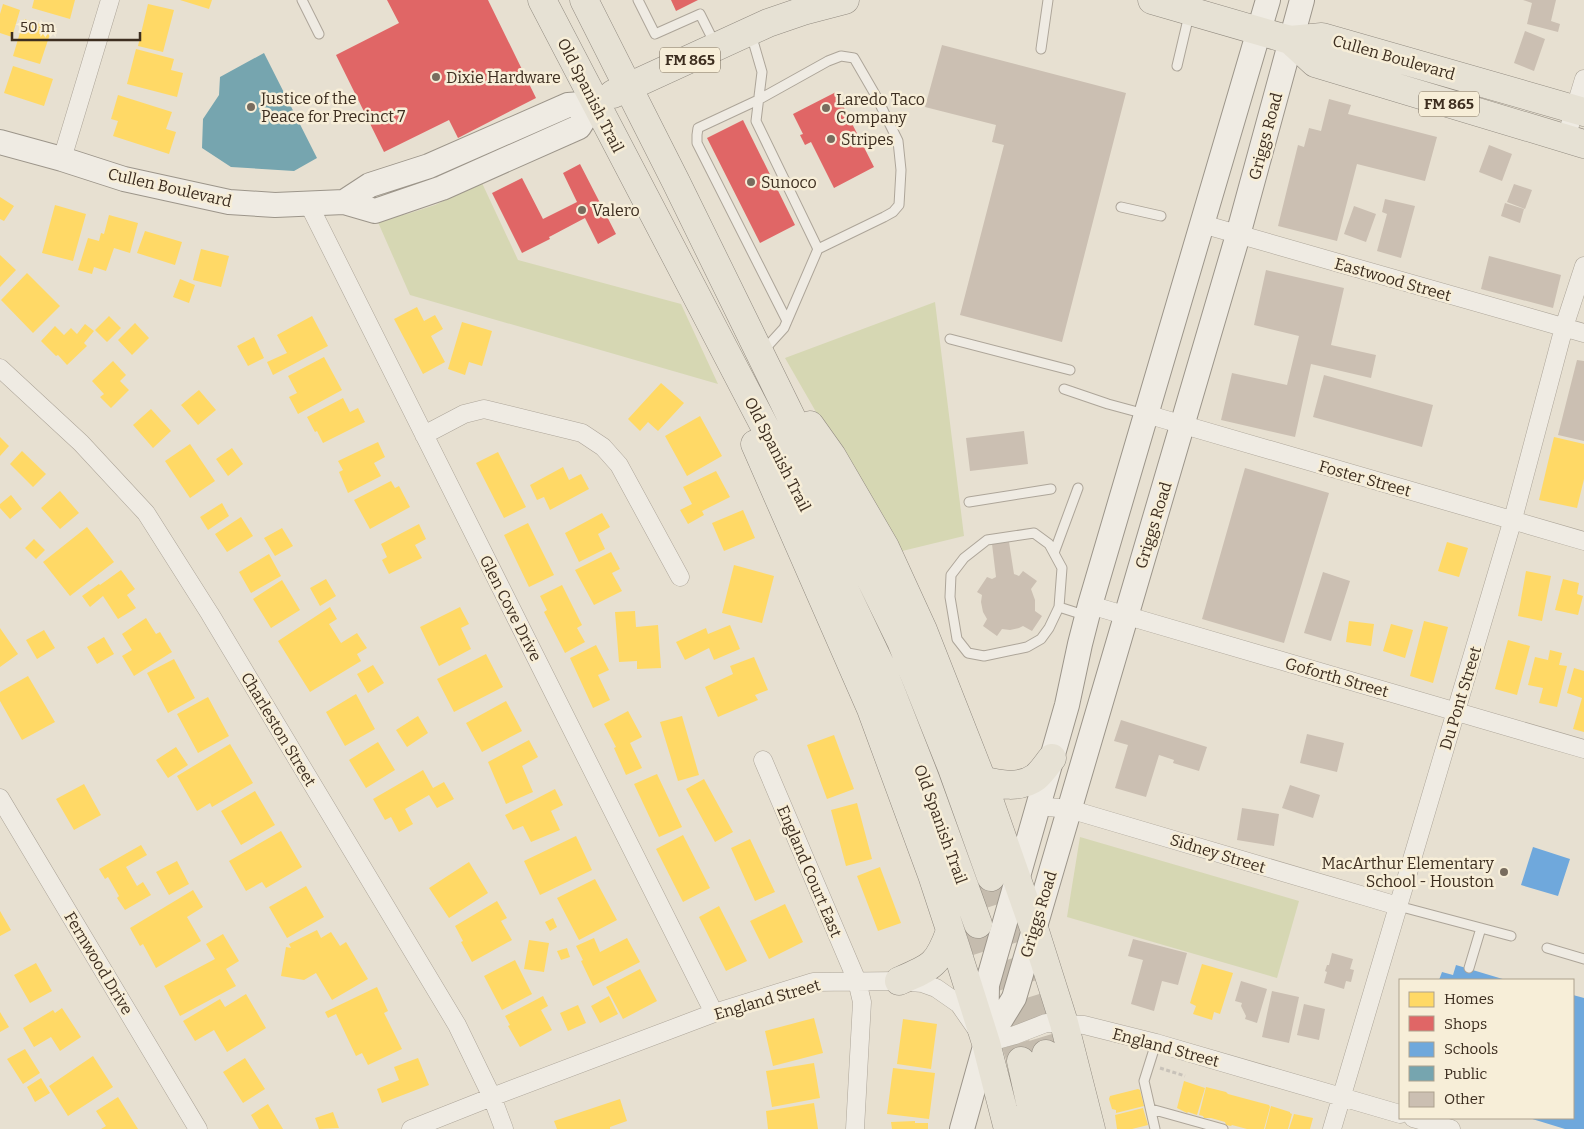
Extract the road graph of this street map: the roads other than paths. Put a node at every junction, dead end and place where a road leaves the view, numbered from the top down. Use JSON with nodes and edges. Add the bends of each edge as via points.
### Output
{"nodes":[{"id":1,"x":110,"y":0,"type":"edge"},
{"id":2,"x":302,"y":0,"type":"edge"},
{"id":3,"x":542,"y":0,"type":"edge"},
{"id":4,"x":584,"y":0,"type":"edge"},
{"id":5,"x":638,"y":0,"type":"edge"},
{"id":6,"x":845,"y":0,"type":"edge"},
{"id":7,"x":1048,"y":0,"type":"edge"},
{"id":8,"x":1152,"y":0,"type":"edge"},
{"id":9,"x":1268,"y":0,"type":"edge"},
{"id":10,"x":1302,"y":0,"type":"edge"},
{"id":11,"x":1190,"y":11,"type":"junction"},
{"id":12,"x":750,"y":32,"type":"junction"},
{"id":13,"x":1259,"y":32,"type":"junction"},
{"id":14,"x":319,"y":34,"type":"dead end"},
{"id":15,"x":1290,"y":40,"type":"junction"},
{"id":16,"x":717,"y":48,"type":"junction"},
{"id":17,"x":1041,"y":49,"type":"dead end"},
{"id":18,"x":1177,"y":66,"type":"dead end"},
{"id":19,"x":1584,"y":79,"type":"edge"},
{"id":20,"x":629,"y":88,"type":"junction"},
{"id":21,"x":758,"y":100,"type":"junction"},
{"id":22,"x":594,"y":103,"type":"junction"},
{"id":23,"x":1580,"y":111,"type":"edge"},
{"id":24,"x":1575,"y":141,"type":"edge"},
{"id":25,"x":0,"y":142,"type":"edge"},
{"id":26,"x":62,"y":159,"type":"junction"},
{"id":27,"x":308,"y":203,"type":"junction"},
{"id":28,"x":1121,"y":207,"type":"dead end"},
{"id":29,"x":1161,"y":216,"type":"dead end"},
{"id":30,"x":1202,"y":224,"type":"junction"},
{"id":31,"x":1238,"y":234,"type":"junction"},
{"id":32,"x":818,"y":249,"type":"junction"},
{"id":33,"x":1584,"y":266,"type":"edge"},
{"id":34,"x":787,"y":322,"type":"junction"},
{"id":35,"x":1564,"y":327,"type":"junction"},
{"id":36,"x":1584,"y":333,"type":"edge"},
{"id":37,"x":950,"y":339,"type":"dead end"},
{"id":38,"x":760,"y":354,"type":"junction"},
{"id":39,"x":0,"y":368,"type":"edge"},
{"id":40,"x":1070,"y":370,"type":"dead end"},
{"id":41,"x":736,"y":374,"type":"junction"},
{"id":42,"x":773,"y":380,"type":"junction"},
{"id":43,"x":1064,"y":389,"type":"dead end"},
{"id":44,"x":1146,"y":414,"type":"junction"},
{"id":45,"x":1183,"y":425,"type":"junction"},
{"id":46,"x":424,"y":435,"type":"junction"},
{"id":47,"x":1078,"y":488,"type":"dead end"},
{"id":48,"x":1051,"y":489,"type":"dead end"},
{"id":49,"x":969,"y":502,"type":"dead end"},
{"id":50,"x":1513,"y":519,"type":"junction"},
{"id":51,"x":1584,"y":541,"type":"edge"},
{"id":52,"x":1054,"y":553,"type":"junction"},
{"id":53,"x":680,"y":577,"type":"dead end"},
{"id":54,"x":1059,"y":607,"type":"junction"},
{"id":55,"x":1089,"y":611,"type":"junction"},
{"id":56,"x":1126,"y":616,"type":"junction"},
{"id":57,"x":1456,"y":711,"type":"junction"},
{"id":58,"x":1584,"y":749,"type":"edge"},
{"id":59,"x":1052,"y":758,"type":"junction"},
{"id":60,"x":763,"y":760,"type":"dead end"},
{"id":61,"x":982,"y":780,"type":"junction"},
{"id":62,"x":0,"y":798,"type":"edge"},
{"id":63,"x":1038,"y":806,"type":"junction"},
{"id":64,"x":1069,"y":808,"type":"junction"},
{"id":65,"x":1003,"y":878,"type":"junction"},
{"id":66,"x":1398,"y":906,"type":"junction"},
{"id":67,"x":978,"y":924,"type":"tunnel mouth"},
{"id":68,"x":1034,"y":928,"type":"junction"},
{"id":69,"x":1481,"y":928,"type":"junction"},
{"id":70,"x":950,"y":931,"type":"junction"},
{"id":71,"x":1511,"y":936,"type":"dead end"},
{"id":72,"x":1547,"y":948,"type":"dead end"},
{"id":73,"x":1584,"y":959,"type":"edge"},
{"id":74,"x":1469,"y":968,"type":"dead end"},
{"id":75,"x":857,"y":981,"type":"junction"},
{"id":76,"x":899,"y":981,"type":"junction"},
{"id":77,"x":714,"y":1014,"type":"junction"},
{"id":78,"x":1064,"y":1023,"type":"junction"},
{"id":79,"x":986,"y":1043,"type":"junction"},
{"id":80,"x":1156,"y":1043,"type":"junction"},
{"id":81,"x":492,"y":1096,"type":"junction"},
{"id":82,"x":1341,"y":1096,"type":"junction"},
{"id":83,"x":1151,"y":1109,"type":"junction"},
{"id":84,"x":1399,"y":1114,"type":"edge"},
{"id":85,"x":1416,"y":1119,"type":"edge"},
{"id":86,"x":198,"y":1129,"type":"edge"},
{"id":87,"x":411,"y":1129,"type":"edge"},
{"id":88,"x":504,"y":1129,"type":"edge"},
{"id":89,"x":855,"y":1129,"type":"edge"},
{"id":90,"x":962,"y":1129,"type":"edge"},
{"id":91,"x":1008,"y":1129,"type":"edge"},
{"id":92,"x":1036,"y":1129,"type":"edge"},
{"id":93,"x":1063,"y":1129,"type":"edge"},
{"id":94,"x":1091,"y":1129,"type":"edge"},
{"id":95,"x":1155,"y":1129,"type":"edge"},
{"id":96,"x":1223,"y":1129,"type":"edge"},
{"id":97,"x":1332,"y":1129,"type":"edge"},
{"id":98,"x":1451,"y":1129,"type":"edge"}],
"edges":[{"from":1,"to":26,"type":"street"},
{"from":2,"to":14,"type":"lane"},
{"from":3,"to":22,"type":"main road","name":"Old Spanish Trail"},
{"from":4,"to":20,"type":"main road","name":"Old Spanish Trail"},
{"from":5,"to":16,"type":"lane","via":[[655,34],[700,14]]},
{"from":6,"to":12,"type":"main road","number":"FM 865","via":[[803,11]]},
{"from":7,"to":17,"type":"lane"},
{"from":8,"to":11,"type":"main road","name":"Cullen Boulevard","number":"FM 865"},
{"from":9,"to":13,"type":"main road","name":"Griggs Road"},
{"from":10,"to":15,"type":"main road","name":"Griggs Road"},
{"from":11,"to":13,"type":"main road","name":"Cullen Boulevard","number":"FM 865"},
{"from":11,"to":18,"type":"lane"},
{"from":12,"to":16,"type":"main road","number":"FM 865"},
{"from":12,"to":21,"type":"lane","via":[[762,72]]},
{"from":13,"to":15,"type":"main road","name":"Cullen Boulevard","number":"FM 865"},
{"from":13,"to":30,"type":"main road","name":"Griggs Road"},
{"from":15,"to":23,"type":"main road","name":"Cullen Boulevard","number":"FM 865","via":[[1322,37]]},
{"from":15,"to":24,"type":"main road","name":"Cullen Boulevard","number":"FM 865","via":[[1315,63]]},
{"from":15,"to":31,"type":"main road","name":"Griggs Road"},
{"from":16,"to":20,"type":"main road","number":"FM 865"},
{"from":19,"to":23,"type":"street"},
{"from":20,"to":22,"type":"main road","number":"FM 865"},
{"from":20,"to":38,"type":"main road","name":"Old Spanish Trail"},
{"from":21,"to":32,"type":"lane","via":[[756,121]]},
{"from":21,"to":32,"type":"lane","via":[[828,61],[841,56],[854,58],[898,141],[901,170],[899,206],[884,217]]},
{"from":21,"to":34,"type":"lane","via":[[698,128],[697,143]]},
{"from":22,"to":27,"type":"main road","name":"Cullen Boulevard","via":[[579,128],[442,188],[375,211],[344,202]]},
{"from":22,"to":41,"type":"main road","name":"Old Spanish Trail"},
{"from":23,"to":24,"type":"street"},
{"from":25,"to":26,"type":"main road","name":"Cullen Boulevard"},
{"from":26,"to":27,"type":"main road","name":"Cullen Boulevard","via":[[124,179],[230,202]]},
{"from":27,"to":46,"type":"street","name":"Glen Cove Drive"},
{"from":28,"to":29,"type":"lane"},
{"from":30,"to":31,"type":"street","name":"Eastwood Street"},
{"from":30,"to":44,"type":"main road","name":"Griggs Road"},
{"from":31,"to":35,"type":"street","name":"Eastwood Street"},
{"from":31,"to":45,"type":"main road","name":"Griggs Road"},
{"from":32,"to":34,"type":"lane"},
{"from":33,"to":35,"type":"street","name":"Du Pont Street"},
{"from":34,"to":38,"type":"lane"},
{"from":35,"to":36,"type":"street","name":"Eastwood Street"},
{"from":35,"to":50,"type":"street","name":"Du Pont Street"},
{"from":37,"to":40,"type":"lane"},
{"from":38,"to":41,"type":"main road"},
{"from":38,"to":42,"type":"main road","name":"Old Spanish Trail"},
{"from":39,"to":81,"type":"street","name":"Charleston Street","via":[[81,443],[146,513],[457,1025]]},
{"from":41,"to":67,"type":"main road","name":"Old Spanish Trail","via":[[791,477],[882,666]]},
{"from":41,"to":70,"type":"main road","via":[[754,442],[871,708]]},
{"from":42,"to":61,"type":"main road","via":[[832,456],[885,547]]},
{"from":42,"to":65,"type":"main road","name":"Old Spanish Trail","via":[[901,641],[952,768]]},
{"from":43,"to":44,"type":"lane"},
{"from":44,"to":45,"type":"street","name":"Foster Street"},
{"from":44,"to":55,"type":"main road","name":"Griggs Road"},
{"from":45,"to":50,"type":"street","name":"Foster Street"},
{"from":45,"to":56,"type":"main road","name":"Griggs Road"},
{"from":46,"to":53,"type":"street","via":[[464,414],[484,409],[582,433],[603,447],[620,465]]},
{"from":46,"to":77,"type":"street","name":"Glen Cove Drive"},
{"from":47,"to":52,"type":"lane"},
{"from":48,"to":49,"type":"lane"},
{"from":50,"to":51,"type":"street","name":"Foster Street"},
{"from":50,"to":57,"type":"street","name":"Du Pont Street"},
{"from":52,"to":54,"type":"lane","via":[[1062,568]]},
{"from":52,"to":54,"type":"lane","via":[[1049,544],[1034,533],[986,540],[964,558],[951,575],[950,598],[957,638],[968,653],[984,656],[1027,647],[1042,639]]},
{"from":54,"to":55,"type":"lane"},
{"from":55,"to":56,"type":"street","name":"Goforth Street"},
{"from":55,"to":59,"type":"main road","name":"Griggs Road"},
{"from":56,"to":57,"type":"street","name":"Goforth Street"},
{"from":56,"to":64,"type":"main road","name":"Griggs Road"},
{"from":57,"to":58,"type":"street","name":"Goforth Street"},
{"from":57,"to":66,"type":"street","name":"Du Pont Street"},
{"from":59,"to":61,"type":"main road","via":[[1036,777],[1021,784],[998,785]]},
{"from":59,"to":63,"type":"main road","name":"Griggs Road"},
{"from":60,"to":75,"type":"street","name":"England Court East"},
{"from":61,"to":65,"type":"main road"},
{"from":62,"to":86,"type":"street","name":"Fernwood Drive"},
{"from":63,"to":64,"type":"street","name":"Sidney Street"},
{"from":63,"to":65,"type":"main road","name":"Griggs Road"},
{"from":64,"to":66,"type":"street","name":"Sidney Street"},
{"from":64,"to":68,"type":"main road","name":"Griggs Road"},
{"from":65,"to":68,"type":"main road"},
{"from":65,"to":79,"type":"main road","name":"Griggs Road","via":[[987,985]]},
{"from":66,"to":69,"type":"lane"},
{"from":66,"to":82,"type":"street","name":"Du Pont Street"},
{"from":68,"to":78,"type":"main road"},
{"from":68,"to":79,"type":"main road","name":"Griggs Road","via":[[1014,998]]},
{"from":69,"to":71,"type":"lane"},
{"from":69,"to":74,"type":"lane"},
{"from":70,"to":76,"type":"main road","via":[[938,959],[923,971]]},
{"from":70,"to":79,"type":"main road"},
{"from":72,"to":73,"type":"lane"},
{"from":75,"to":76,"type":"street","name":"England Street"},
{"from":75,"to":77,"type":"street","name":"England Street","via":[[813,982]]},
{"from":75,"to":89,"type":"street","name":"England Court East","via":[[862,1002]]},
{"from":76,"to":79,"type":"street","name":"England Street","via":[[922,983],[948,995],[959,1004]]},
{"from":77,"to":81,"type":"street","name":"England Street"},
{"from":78,"to":79,"type":"street","name":"England Street","via":[[1046,1023]]},
{"from":78,"to":80,"type":"street","name":"England Street"},
{"from":78,"to":94,"type":"main road"},
{"from":79,"to":90,"type":"main road","name":"Griggs Road"},
{"from":79,"to":91,"type":"main road"},
{"from":80,"to":82,"type":"street","name":"England Street"},
{"from":80,"to":83,"type":"lane","via":[[1144,1081]]},
{"from":81,"to":87,"type":"street","name":"England Street"},
{"from":81,"to":88,"type":"street","name":"Charleston Street"},
{"from":82,"to":84,"type":"street","name":"England Street"},
{"from":82,"to":97,"type":"street","name":"Du Pont Street"},
{"from":83,"to":95,"type":"lane"},
{"from":83,"to":96,"type":"lane"},
{"from":85,"to":98,"type":"street"},
{"from":92,"to":93,"type":"main road","via":[[1033,1058]]}]}
